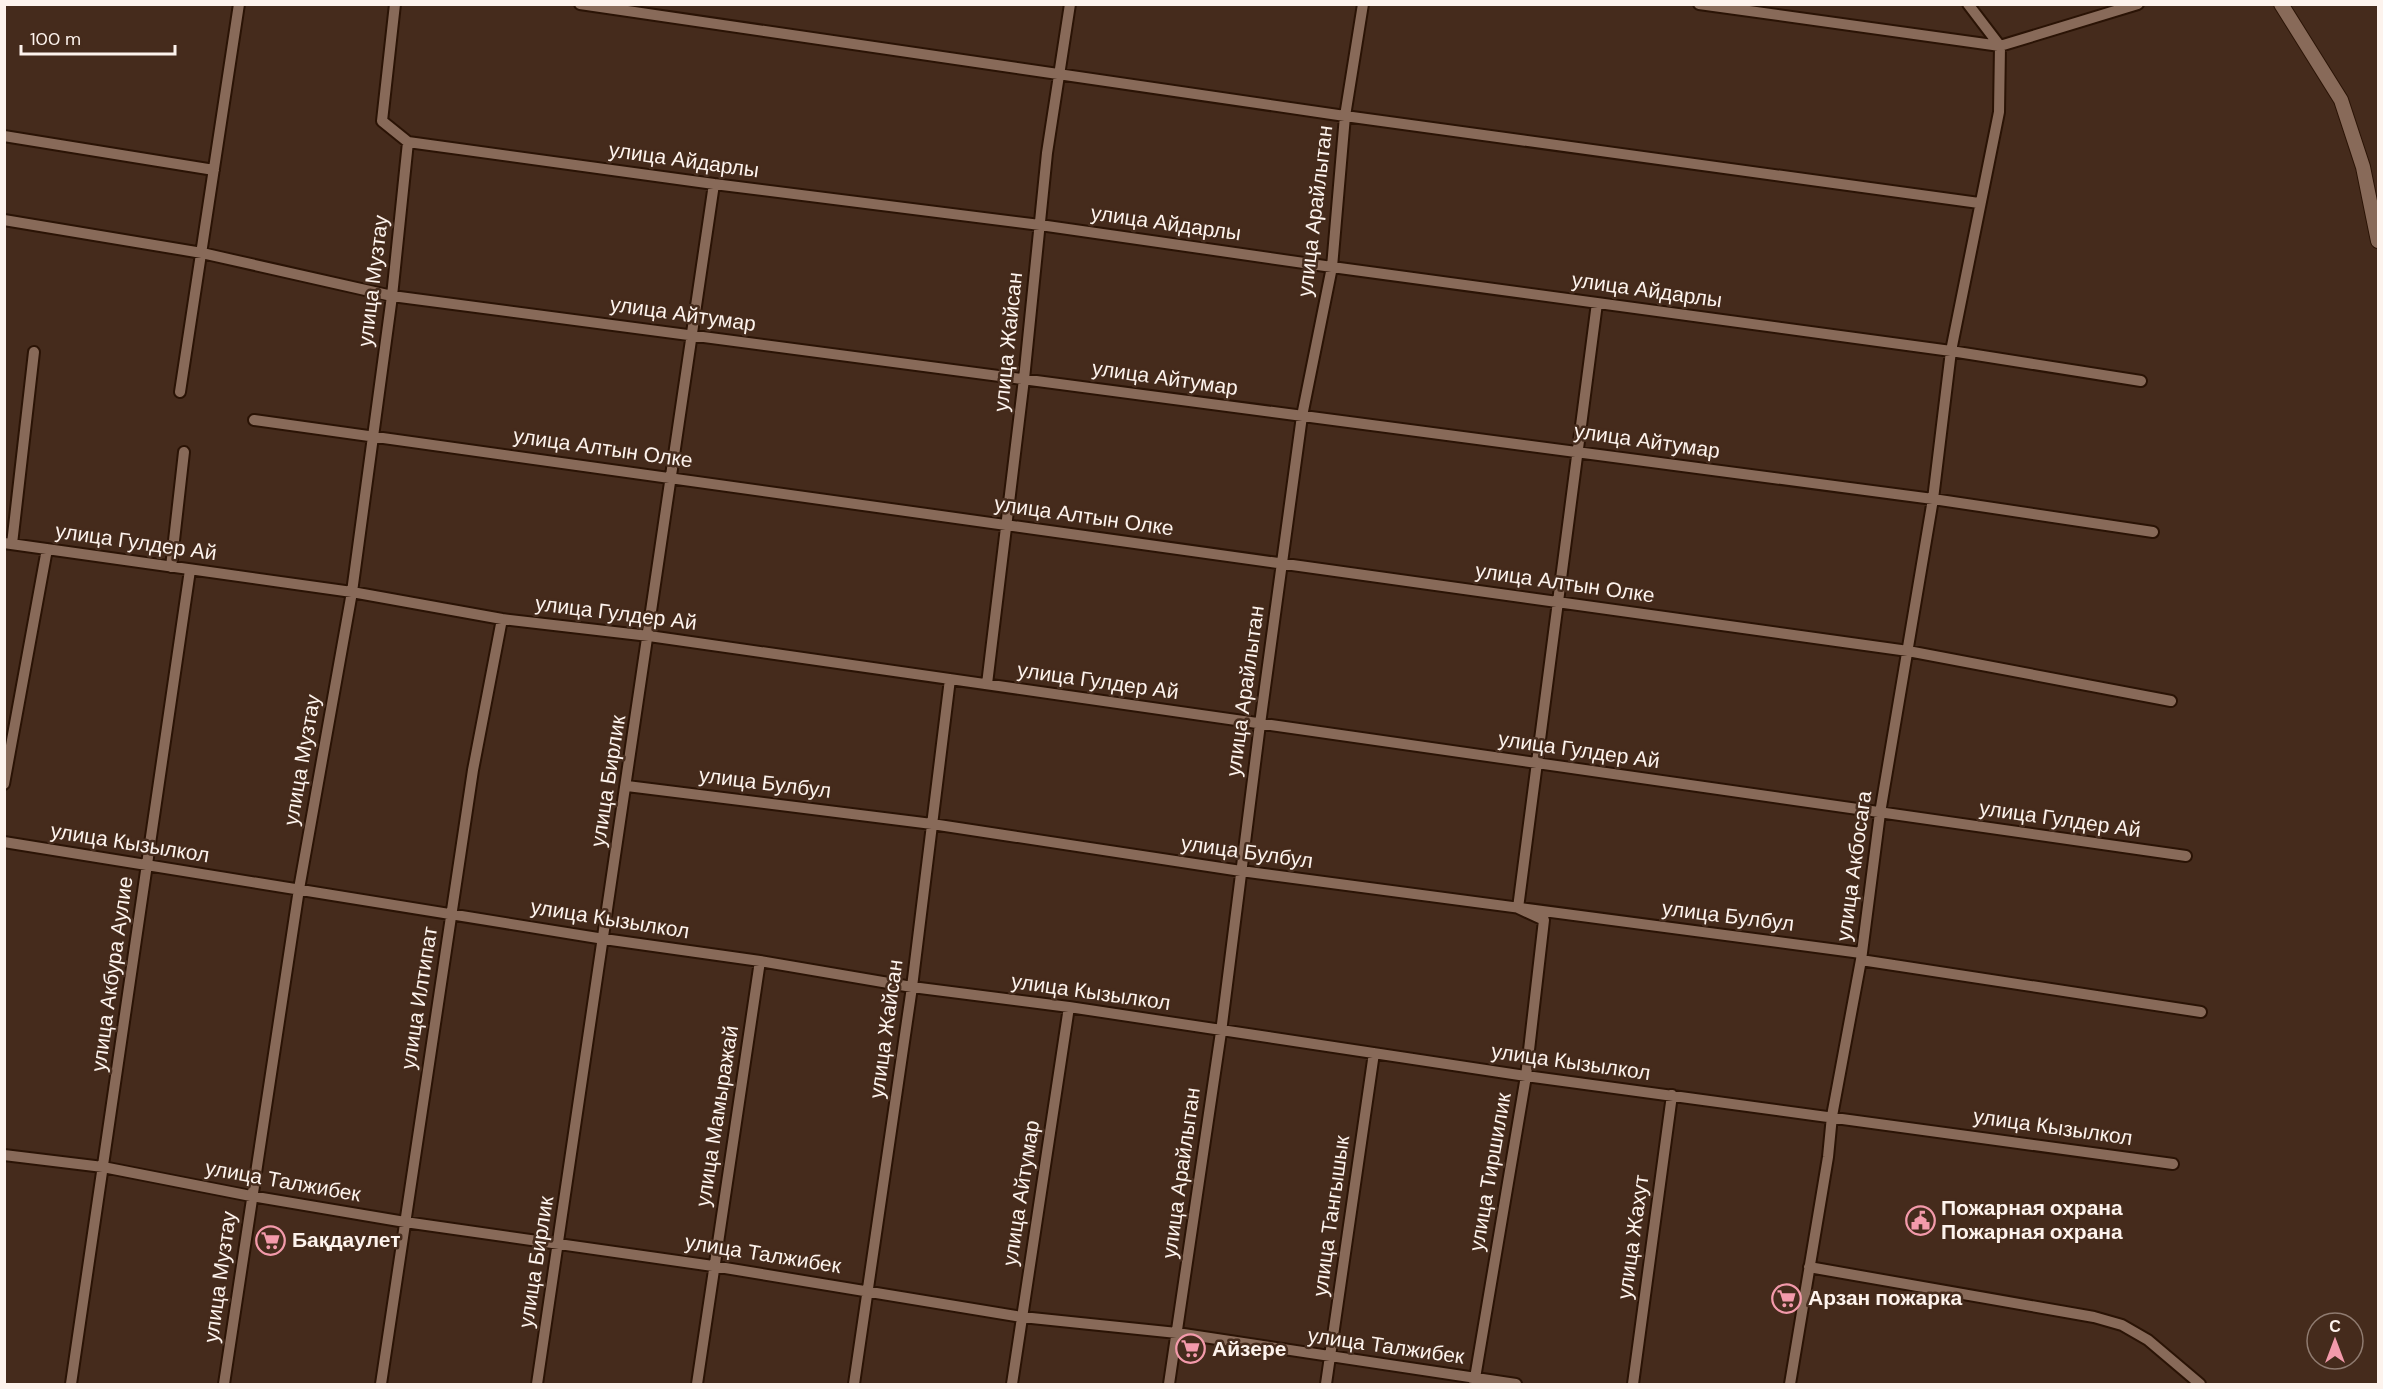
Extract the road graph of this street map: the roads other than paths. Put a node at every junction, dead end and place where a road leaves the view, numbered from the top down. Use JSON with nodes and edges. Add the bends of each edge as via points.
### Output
{"nodes":[{"id":1,"x":239,"y":4,"type":"edge"},
{"id":2,"x":395,"y":4,"type":"edge"},
{"id":3,"x":580,"y":4,"type":"edge"},
{"id":4,"x":1071,"y":4,"type":"edge"},
{"id":5,"x":1364,"y":4,"type":"edge"},
{"id":6,"x":1699,"y":4,"type":"edge"},
{"id":7,"x":1968,"y":4,"type":"edge"},
{"id":8,"x":2138,"y":4,"type":"edge"},
{"id":9,"x":2281,"y":4,"type":"edge"},
{"id":10,"x":2000,"y":46,"type":"junction"},
{"id":11,"x":1059,"y":75,"type":"junction"},
{"id":12,"x":1345,"y":116,"type":"junction"},
{"id":13,"x":4,"y":136,"type":"edge"},
{"id":14,"x":408,"y":142,"type":"junction"},
{"id":15,"x":214,"y":171,"type":"junction"},
{"id":16,"x":714,"y":184,"type":"junction"},
{"id":17,"x":1979,"y":203,"type":"junction"},
{"id":18,"x":4,"y":220,"type":"edge"},
{"id":19,"x":1040,"y":225,"type":"junction"},
{"id":20,"x":2379,"y":241,"type":"edge"},
{"id":21,"x":202,"y":253,"type":"junction"},
{"id":22,"x":1332,"y":267,"type":"junction"},
{"id":23,"x":392,"y":296,"type":"junction"},
{"id":24,"x":1597,"y":303,"type":"junction"},
{"id":25,"x":693,"y":335,"type":"junction"},
{"id":26,"x":1951,"y":351,"type":"junction"},
{"id":27,"x":34,"y":352,"type":"dead end"},
{"id":28,"x":1024,"y":379,"type":"junction"},
{"id":29,"x":2141,"y":381,"type":"dead end"},
{"id":30,"x":180,"y":392,"type":"dead end"},
{"id":31,"x":1302,"y":416,"type":"junction"},
{"id":32,"x":254,"y":420,"type":"dead end"},
{"id":33,"x":373,"y":436,"type":"junction"},
{"id":34,"x":184,"y":452,"type":"dead end"},
{"id":35,"x":1578,"y":452,"type":"junction"},
{"id":36,"x":672,"y":478,"type":"junction"},
{"id":37,"x":1933,"y":499,"type":"junction"},
{"id":38,"x":1006,"y":525,"type":"junction"},
{"id":39,"x":2153,"y":532,"type":"dead end"},
{"id":40,"x":8,"y":544,"type":"edge"},
{"id":41,"x":46,"y":549,"type":"junction"},
{"id":42,"x":1282,"y":563,"type":"junction"},
{"id":43,"x":171,"y":567,"type":"junction"},
{"id":44,"x":190,"y":570,"type":"junction"},
{"id":45,"x":352,"y":592,"type":"junction"},
{"id":46,"x":1558,"y":602,"type":"junction"},
{"id":47,"x":502,"y":619,"type":"junction"},
{"id":48,"x":649,"y":636,"type":"junction"},
{"id":49,"x":1908,"y":651,"type":"junction"},
{"id":50,"x":950,"y":679,"type":"junction"},
{"id":51,"x":987,"y":684,"type":"junction"},
{"id":52,"x":2171,"y":701,"type":"dead end"},
{"id":53,"x":1260,"y":724,"type":"junction"},
{"id":54,"x":1537,"y":764,"type":"junction"},
{"id":55,"x":4,"y":784,"type":"edge"},
{"id":56,"x":627,"y":786,"type":"junction"},
{"id":57,"x":1880,"y":813,"type":"junction"},
{"id":58,"x":932,"y":824,"type":"junction"},
{"id":59,"x":4,"y":842,"type":"edge"},
{"id":60,"x":2186,"y":856,"type":"dead end"},
{"id":61,"x":147,"y":866,"type":"junction"},
{"id":62,"x":1241,"y":871,"type":"junction"},
{"id":63,"x":299,"y":889,"type":"junction"},
{"id":64,"x":1518,"y":908,"type":"junction"},
{"id":65,"x":451,"y":914,"type":"junction"},
{"id":66,"x":604,"y":939,"type":"junction"},
{"id":67,"x":1862,"y":956,"type":"junction"},
{"id":68,"x":760,"y":961,"type":"junction"},
{"id":69,"x":912,"y":987,"type":"junction"},
{"id":70,"x":1069,"y":1007,"type":"junction"},
{"id":71,"x":2201,"y":1012,"type":"dead end"},
{"id":72,"x":1221,"y":1032,"type":"junction"},
{"id":73,"x":1374,"y":1053,"type":"junction"},
{"id":74,"x":1526,"y":1076,"type":"junction"},
{"id":75,"x":1672,"y":1095,"type":"junction"},
{"id":76,"x":1832,"y":1116,"type":"junction"},
{"id":77,"x":4,"y":1155,"type":"edge"},
{"id":78,"x":2173,"y":1164,"type":"dead end"},
{"id":79,"x":103,"y":1167,"type":"junction"},
{"id":80,"x":251,"y":1196,"type":"junction"},
{"id":81,"x":405,"y":1222,"type":"junction"},
{"id":82,"x":558,"y":1243,"type":"junction"},
{"id":83,"x":713,"y":1266,"type":"junction"},
{"id":84,"x":1809,"y":1267,"type":"junction"},
{"id":85,"x":868,"y":1290,"type":"junction"},
{"id":86,"x":1022,"y":1317,"type":"junction"},
{"id":87,"x":1177,"y":1333,"type":"junction"},
{"id":88,"x":1330,"y":1358,"type":"junction"},
{"id":89,"x":1475,"y":1382,"type":"edge"},
{"id":90,"x":71,"y":1384,"type":"edge"},
{"id":91,"x":224,"y":1384,"type":"edge"},
{"id":92,"x":381,"y":1384,"type":"edge"},
{"id":93,"x":537,"y":1384,"type":"edge"},
{"id":94,"x":697,"y":1384,"type":"edge"},
{"id":95,"x":854,"y":1384,"type":"edge"},
{"id":96,"x":1012,"y":1384,"type":"edge"},
{"id":97,"x":1169,"y":1384,"type":"edge"},
{"id":98,"x":1326,"y":1384,"type":"edge"},
{"id":99,"x":1516,"y":1384,"type":"edge"},
{"id":100,"x":1633,"y":1384,"type":"edge"},
{"id":101,"x":1790,"y":1384,"type":"edge"},
{"id":102,"x":2200,"y":1384,"type":"edge"}],
"edges":[{"from":1,"to":15,"type":"street"},
{"from":2,"to":14,"type":"street","via":[[382,121]]},
{"from":3,"to":11,"type":"street"},
{"from":4,"to":11,"type":"street","name":"улица Жайсан"},
{"from":5,"to":12,"type":"street","name":"улица Арайлытан"},
{"from":6,"to":10,"type":"street"},
{"from":7,"to":10,"type":"street"},
{"from":8,"to":10,"type":"street"},
{"from":9,"to":20,"type":"street","via":[[2341,100],[2363,167]]},
{"from":10,"to":17,"type":"street","name":"улица Акбосага","via":[[1999,112]]},
{"from":11,"to":12,"type":"street"},
{"from":11,"to":19,"type":"street","name":"улица Жайсан"},
{"from":12,"to":17,"type":"street"},
{"from":12,"to":22,"type":"street","name":"улица Арайлытан"},
{"from":13,"to":15,"type":"street"},
{"from":14,"to":16,"type":"street","name":"улица Айдарлы"},
{"from":14,"to":23,"type":"street","name":"улица Музтау"},
{"from":15,"to":21,"type":"street"},
{"from":16,"to":19,"type":"street","name":"улица Айдарлы"},
{"from":16,"to":25,"type":"street","name":"улица Бирлик"},
{"from":17,"to":26,"type":"street","name":"улица Акбосага"},
{"from":18,"to":21,"type":"street","name":"улица Айтумар"},
{"from":19,"to":22,"type":"street","name":"улица Айдарлы"},
{"from":19,"to":28,"type":"street","name":"улица Жайсан"},
{"from":21,"to":23,"type":"street","name":"улица Айтумар"},
{"from":21,"to":30,"type":"street"},
{"from":22,"to":24,"type":"street","name":"улица Айдарлы"},
{"from":22,"to":31,"type":"street","name":"улица Арайлытан"},
{"from":23,"to":25,"type":"street","name":"улица Айтумар"},
{"from":23,"to":33,"type":"street","name":"улица Музтау"},
{"from":24,"to":26,"type":"street","name":"улица Айдарлы"},
{"from":24,"to":35,"type":"street"},
{"from":25,"to":28,"type":"street","name":"улица Айтумар"},
{"from":25,"to":36,"type":"street","name":"улица Бирлик"},
{"from":26,"to":29,"type":"street","name":"улица Айдарлы"},
{"from":26,"to":37,"type":"street","name":"улица Акбосага"},
{"from":27,"to":40,"type":"street"},
{"from":28,"to":31,"type":"street","name":"улица Айтумар"},
{"from":28,"to":38,"type":"street","name":"улица Жайсан"},
{"from":31,"to":35,"type":"street","name":"улица Айтумар"},
{"from":31,"to":42,"type":"street","name":"улица Арайлытан"},
{"from":32,"to":33,"type":"street","name":"улица Алтын Олке"},
{"from":33,"to":36,"type":"street","name":"улица Алтын Олке"},
{"from":33,"to":45,"type":"street","name":"улица Музтау"},
{"from":34,"to":43,"type":"street"},
{"from":35,"to":37,"type":"street","name":"улица Айтумар"},
{"from":35,"to":46,"type":"street"},
{"from":36,"to":38,"type":"street","name":"улица Алтын Олке"},
{"from":36,"to":48,"type":"street","name":"улица Бирлик"},
{"from":37,"to":39,"type":"street","name":"улица Айтумар"},
{"from":37,"to":49,"type":"street","name":"улица Акбосага"},
{"from":38,"to":42,"type":"street","name":"улица Алтын Олке"},
{"from":38,"to":51,"type":"street","name":"улица Жайсан"},
{"from":40,"to":41,"type":"street","name":"улица Гулдер Ай"},
{"from":41,"to":43,"type":"street","name":"улица Гулдер Ай"},
{"from":41,"to":55,"type":"street"},
{"from":42,"to":46,"type":"street","name":"улица Алтын Олке"},
{"from":42,"to":53,"type":"street","name":"улица Арайлытан"},
{"from":43,"to":44,"type":"street","name":"улица Гулдер Ай"},
{"from":44,"to":45,"type":"street","name":"улица Гулдер Ай"},
{"from":44,"to":61,"type":"street","name":"улица Акбура Аулие"},
{"from":45,"to":47,"type":"street","name":"улица Гулдер Ай"},
{"from":45,"to":63,"type":"street","name":"улица Музтау"},
{"from":46,"to":49,"type":"street","name":"улица Алтын Олке"},
{"from":46,"to":54,"type":"street"},
{"from":47,"to":48,"type":"street","name":"улица Гулдер Ай"},
{"from":47,"to":65,"type":"street","name":"улица Илтипат"},
{"from":48,"to":50,"type":"street","name":"улица Гулдер Ай"},
{"from":48,"to":56,"type":"street","name":"улица Бирлик"},
{"from":49,"to":52,"type":"street","name":"улица Алтын Олке"},
{"from":49,"to":57,"type":"street","name":"улица Акбосага"},
{"from":50,"to":51,"type":"street","name":"улица Гулдер Ай"},
{"from":50,"to":58,"type":"street","name":"улица Жайсан"},
{"from":51,"to":53,"type":"street","name":"улица Гулдер Ай"},
{"from":53,"to":54,"type":"street","name":"улица Гулдер Ай"},
{"from":53,"to":62,"type":"street","name":"улица Арайлытан"},
{"from":54,"to":57,"type":"street","name":"улица Гулдер Ай"},
{"from":54,"to":64,"type":"street"},
{"from":56,"to":58,"type":"street","name":"улица Булбул"},
{"from":56,"to":66,"type":"street","name":"улица Бирлик"},
{"from":57,"to":60,"type":"street","name":"улица Гулдер Ай"},
{"from":57,"to":67,"type":"street","name":"улица Акбосага"},
{"from":58,"to":62,"type":"street","name":"улица Булбул"},
{"from":58,"to":69,"type":"street","name":"улица Жайсан"},
{"from":59,"to":61,"type":"street","name":"улица Кызылкол"},
{"from":61,"to":63,"type":"street","name":"улица Кызылкол"},
{"from":61,"to":79,"type":"street","name":"улица Акбура Аулие"},
{"from":62,"to":64,"type":"street","name":"улица Булбул"},
{"from":62,"to":72,"type":"street","name":"улица Арайлытан"},
{"from":63,"to":65,"type":"street","name":"улица Кызылкол"},
{"from":63,"to":80,"type":"street","name":"улица Музтау"},
{"from":64,"to":67,"type":"street","name":"улица Булбул"},
{"from":64,"to":74,"type":"street","name":"улица Тиршилик","via":[[1544,920]]},
{"from":65,"to":66,"type":"street","name":"улица Кызылкол"},
{"from":65,"to":81,"type":"street","name":"улица Илтипат"},
{"from":66,"to":68,"type":"street","name":"улица Кызылкол"},
{"from":66,"to":82,"type":"street","name":"улица Бирлик"},
{"from":67,"to":71,"type":"street","name":"улица Булбул"},
{"from":67,"to":76,"type":"street","name":"улица Акбосага"},
{"from":68,"to":69,"type":"street","name":"улица Кызылкол"},
{"from":68,"to":83,"type":"street","name":"улица Мамыражай"},
{"from":69,"to":70,"type":"street","name":"улица Кызылкол"},
{"from":69,"to":85,"type":"street","name":"улица Жайсан"},
{"from":70,"to":72,"type":"street","name":"улица Кызылкол"},
{"from":70,"to":86,"type":"street","name":"улица Айтумар"},
{"from":72,"to":73,"type":"street","name":"улица Кызылкол"},
{"from":72,"to":87,"type":"street","name":"улица Арайлытан"},
{"from":73,"to":74,"type":"street","name":"улица Кызылкол"},
{"from":73,"to":88,"type":"street","name":"улица Тангышык"},
{"from":74,"to":75,"type":"street","name":"улица Кызылкол"},
{"from":74,"to":89,"type":"street","name":"улица Тиршилик"},
{"from":75,"to":76,"type":"street","name":"улица Кызылкол"},
{"from":75,"to":100,"type":"street","name":"улица Жахут"},
{"from":76,"to":78,"type":"street","name":"улица Кызылкол"},
{"from":76,"to":84,"type":"street","name":"улица Акбосага"},
{"from":77,"to":79,"type":"street","name":"улица Талжибек"},
{"from":79,"to":80,"type":"street","name":"улица Талжибек"},
{"from":79,"to":90,"type":"street","name":"улица Акбура Аулие"},
{"from":80,"to":81,"type":"street","name":"улица Талжибек"},
{"from":80,"to":91,"type":"street","name":"улица Музтау"},
{"from":81,"to":82,"type":"street","name":"улица Талжибек"},
{"from":81,"to":92,"type":"street","name":"улица Илтипат"},
{"from":82,"to":83,"type":"street","name":"улица Талжибек"},
{"from":82,"to":93,"type":"street","name":"улица Бирлик"},
{"from":83,"to":85,"type":"street","name":"улица Талжибек"},
{"from":83,"to":94,"type":"street","name":"улица Мамыражай"},
{"from":84,"to":101,"type":"street","name":"улица Акбосага"},
{"from":84,"to":102,"type":"street","via":[[2122,1325]]},
{"from":85,"to":86,"type":"street","name":"улица Талжибек"},
{"from":85,"to":95,"type":"street","name":"улица Жайсан"},
{"from":86,"to":87,"type":"street","name":"улица Талжибек"},
{"from":86,"to":96,"type":"street","name":"улица Айтумар"},
{"from":87,"to":88,"type":"street","name":"улица Талжибек"},
{"from":87,"to":97,"type":"street","name":"улица Арайлытан"},
{"from":88,"to":89,"type":"street","name":"улица Талжибек"},
{"from":88,"to":98,"type":"street","name":"улица Тангышык"},
{"from":89,"to":99,"type":"street","name":"улица Талжибек"}]}
